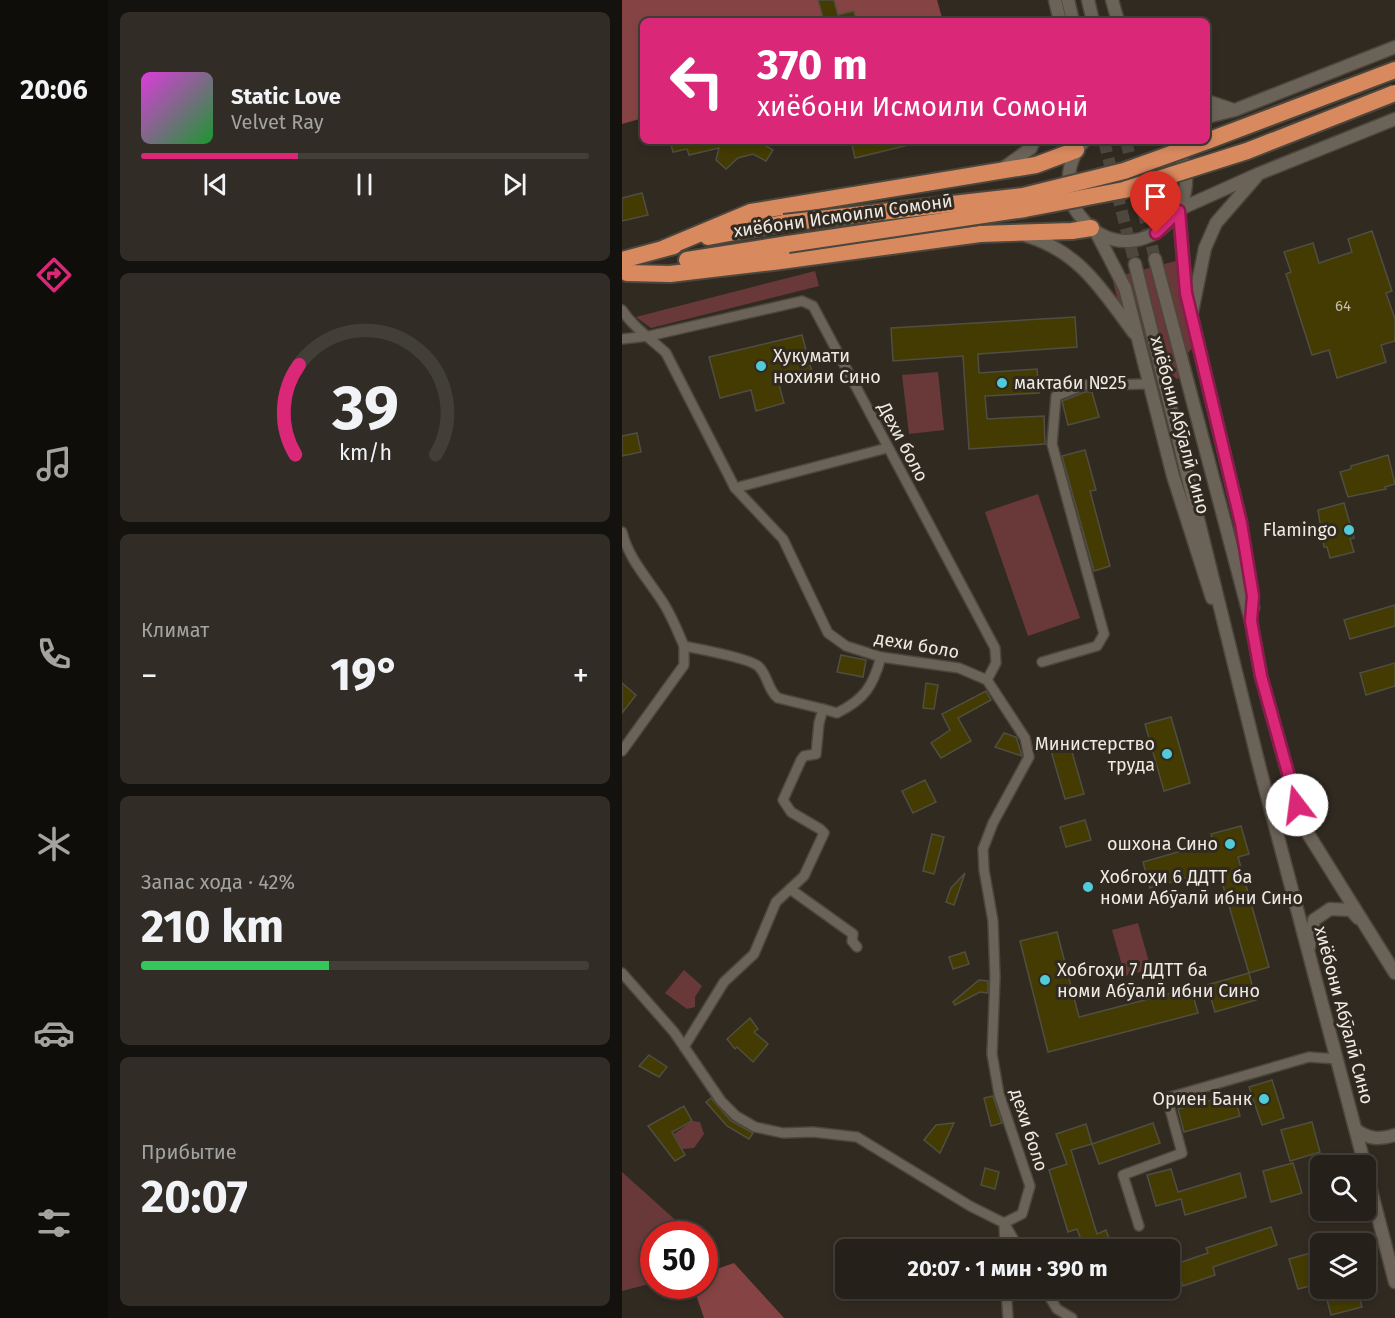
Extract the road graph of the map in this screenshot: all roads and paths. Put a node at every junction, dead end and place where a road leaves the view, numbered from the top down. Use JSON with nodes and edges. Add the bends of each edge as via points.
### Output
{"nodes":[{"id":1,"x":1056,"y":0,"type":"edge"},
{"id":2,"x":1068,"y":0,"type":"edge"},
{"id":3,"x":1088,"y":0,"type":"edge"},
{"id":4,"x":1112,"y":0,"type":"edge"},
{"id":5,"x":1059,"y":18,"type":"edge"},
{"id":6,"x":1073,"y":18,"type":"edge"},
{"id":7,"x":1092,"y":18,"type":"edge"},
{"id":8,"x":1117,"y":18,"type":"edge"},
{"id":9,"x":1394,"y":47,"type":"edge"},
{"id":10,"x":1394,"y":70,"type":"edge"},
{"id":11,"x":1394,"y":93,"type":"edge"},
{"id":12,"x":1210,"y":102,"type":"edge"},
{"id":13,"x":1235,"y":110,"type":"junction"},
{"id":14,"x":1210,"y":116,"type":"edge"},
{"id":15,"x":1394,"y":119,"type":"edge"},
{"id":16,"x":1210,"y":139,"type":"edge"},
{"id":17,"x":1033,"y":144,"type":"edge"},
{"id":18,"x":1173,"y":144,"type":"edge"},
{"id":19,"x":1196,"y":144,"type":"edge"},
{"id":20,"x":1080,"y":145,"type":"edge"},
{"id":21,"x":998,"y":172,"type":"junction"},
{"id":22,"x":1258,"y":174,"type":"junction"},
{"id":23,"x":1179,"y":210,"type":"junction"},
{"id":24,"x":1094,"y":230,"type":"junction"},
{"id":25,"x":1015,"y":231,"type":"junction"},
{"id":26,"x":665,"y":248,"type":"junction"},
{"id":27,"x":1155,"y":259,"type":"tunnel mouth"},
{"id":28,"x":1135,"y":264,"type":"tunnel mouth"},
{"id":29,"x":624,"y":269,"type":"edge"},
{"id":30,"x":622,"y":310,"type":"edge"},
{"id":31,"x":1191,"y":316,"type":"junction"},
{"id":32,"x":649,"y":336,"type":"junction"},
{"id":33,"x":1137,"y":338,"type":"junction"},
{"id":34,"x":622,"y":339,"type":"edge"},
{"id":35,"x":1150,"y":384,"type":"junction"},
{"id":36,"x":887,"y":448,"type":"junction"},
{"id":37,"x":735,"y":488,"type":"junction"},
{"id":38,"x":622,"y":532,"type":"edge"},
{"id":39,"x":1251,"y":621,"type":"junction"},
{"id":40,"x":1227,"y":629,"type":"junction"},
{"id":41,"x":684,"y":646,"type":"junction"},
{"id":42,"x":881,"y":657,"type":"junction"},
{"id":43,"x":1042,"y":662,"type":"dead end"},
{"id":44,"x":987,"y":680,"type":"junction"},
{"id":45,"x":823,"y":709,"type":"junction"},
{"id":46,"x":622,"y":751,"type":"edge"},
{"id":47,"x":790,"y":889,"type":"junction"},
{"id":48,"x":1365,"y":926,"type":"junction"},
{"id":49,"x":857,"y":947,"type":"dead end"},
{"id":50,"x":1308,"y":951,"type":"junction"},
{"id":51,"x":1394,"y":972,"type":"edge"},
{"id":52,"x":622,"y":973,"type":"edge"},
{"id":53,"x":684,"y":1047,"type":"junction"},
{"id":54,"x":1337,"y":1059,"type":"junction"},
{"id":55,"x":1356,"y":1130,"type":"junction"},
{"id":56,"x":1394,"y":1135,"type":"edge"},
{"id":57,"x":1362,"y":1155,"type":"edge"},
{"id":58,"x":1376,"y":1211,"type":"edge"},
{"id":59,"x":1004,"y":1223,"type":"junction"},
{"id":60,"x":1139,"y":1226,"type":"dead end"},
{"id":61,"x":1005,"y":1239,"type":"edge"},
{"id":62,"x":1013,"y":1239,"type":"edge"},
{"id":63,"x":1394,"y":1282,"type":"edge"},
{"id":64,"x":1007,"y":1299,"type":"edge"},
{"id":65,"x":1051,"y":1299,"type":"edge"},
{"id":66,"x":1008,"y":1318,"type":"edge"},
{"id":67,"x":1072,"y":1318,"type":"edge"}],
"edges":[{"from":1,"to":5,"type":"main road"},
{"from":2,"to":6,"type":"main road"},
{"from":3,"to":7,"type":"main road"},
{"from":4,"to":8,"type":"main road"},
{"from":9,"to":13,"type":"main road"},
{"from":10,"to":16,"type":"highway","name":"хиёбони Исмоили Сомонӣ","bridge":true},
{"from":11,"to":29,"type":"highway","name":"хиёбони Исмоили Сомонӣ","bridge":true,"via":[[1247,151],[1124,190],[1025,209]]},
{"from":12,"to":13,"type":"main road"},
{"from":13,"to":14,"type":"main road"},
{"from":15,"to":22,"type":"main road"},
{"from":17,"to":21,"type":"main road"},
{"from":18,"to":23,"type":"main road","via":[[1187,179]]},
{"from":19,"to":26,"type":"highway","name":"хиёбони Исмоили Сомонӣ","bridge":true,"via":[[1124,171],[1023,196],[784,223]]},
{"from":20,"to":21,"type":"highway","via":[[1036,165]]},
{"from":20,"to":24,"type":"main road","via":[[1069,166],[1068,183],[1079,215]]},
{"from":21,"to":26,"type":"highway","via":[[751,212]]},
{"from":22,"to":23,"type":"main road"},
{"from":22,"to":31,"type":"main road","via":[[1216,223],[1205,248]]},
{"from":23,"to":24,"type":"main road","via":[[1156,233],[1142,238],[1111,238]]},
{"from":23,"to":31,"type":"main road","name":"хиёбони Абӯалӣ Сино"},
{"from":24,"to":25,"type":"highway"},
{"from":24,"to":33,"type":"main road","name":"хиёбони Абӯалӣ Сино","via":[[1125,288]]},
{"from":25,"to":29,"type":"highway","via":[[670,274]]},
{"from":25,"to":33,"type":"main road","via":[[1047,242],[1073,258]]},
{"from":26,"to":29,"type":"highway","name":"хиёбони Исмоили Сомонӣ"},
{"from":27,"to":39,"type":"main road","name":"хиёбони Абӯалӣ Сино"},
{"from":28,"to":40,"type":"main road","name":"хиёбони Абӯалӣ Сино"},
{"from":30,"to":32,"type":"street","name":"дехи боло","via":[[633,326]]},
{"from":31,"to":39,"type":"main road","name":"хиёбони Абӯалӣ Сино","via":[[1241,523],[1253,596]]},
{"from":32,"to":34,"type":"street"},
{"from":32,"to":36,"type":"street","name":"Дехи боло","via":[[791,303],[807,303],[820,318]]},
{"from":32,"to":37,"type":"street","name":"дехи боло","via":[[666,353]]},
{"from":33,"to":35,"type":"main road","name":"хиёбони Абӯалӣ Сино"},
{"from":35,"to":40,"type":"main road","name":"хиёбони Абӯалӣ Сино","via":[[1173,476],[1210,595]]},
{"from":35,"to":43,"type":"street","via":[[1084,386],[1056,396],[1052,444],[1104,634],[1097,646]]},
{"from":36,"to":37,"type":"street"},
{"from":36,"to":44,"type":"street","name":"Дехи боло","via":[[995,648],[996,663]]},
{"from":37,"to":42,"type":"street","name":"дехи боло","via":[[783,539],[828,633],[846,646]]},
{"from":38,"to":41,"type":"street"},
{"from":39,"to":48,"type":"main road","name":"хиёбони Абӯалӣ Сино","via":[[1261,676],[1302,824]]},
{"from":40,"to":50,"type":"main road","name":"хиёбони Абӯалӣ Сино"},
{"from":41,"to":45,"type":"street","via":[[756,664],[778,698]]},
{"from":41,"to":46,"type":"street","via":[[684,665]]},
{"from":42,"to":44,"type":"street","name":"дехи боло","via":[[960,668]]},
{"from":42,"to":45,"type":"street","via":[[873,685],[837,713]]},
{"from":44,"to":59,"type":"street","name":"дехи боло","via":[[1025,738],[1029,757],[983,849],[996,977],[992,1054],[999,1094],[1030,1186],[1022,1214]]},
{"from":45,"to":47,"type":"street","via":[[816,754],[801,760],[783,800],[791,812],[823,833],[804,876]]},
{"from":47,"to":49,"type":"street","via":[[853,934],[852,941]]},
{"from":47,"to":53,"type":"street","via":[[776,902],[754,954],[724,982]]},
{"from":48,"to":50,"type":"main road","via":[[1351,910],[1330,909],[1314,920]]},
{"from":48,"to":51,"type":"main road","name":"хиёбони Абӯалӣ Сино"},
{"from":50,"to":54,"type":"main road","name":"хиёбони Абӯалӣ Сино"},
{"from":52,"to":53,"type":"street"},
{"from":53,"to":59,"type":"street","via":[[721,1101],[736,1116],[756,1127],[782,1133],[857,1137]]},
{"from":54,"to":55,"type":"main road","name":"хиёбони Абӯалӣ Сино"},
{"from":54,"to":60,"type":"street","via":[[1309,1057],[1167,1098],[1182,1153],[1123,1175]]},
{"from":55,"to":56,"type":"main road","via":[[1367,1137],[1382,1139]]},
{"from":55,"to":57,"type":"main road","name":"хиёбони Абӯалӣ Сино"},
{"from":58,"to":63,"type":"main road"},
{"from":59,"to":61,"type":"street"},
{"from":59,"to":62,"type":"street"},
{"from":64,"to":66,"type":"street"},
{"from":65,"to":67,"type":"street","via":[[1057,1309]]}]}
